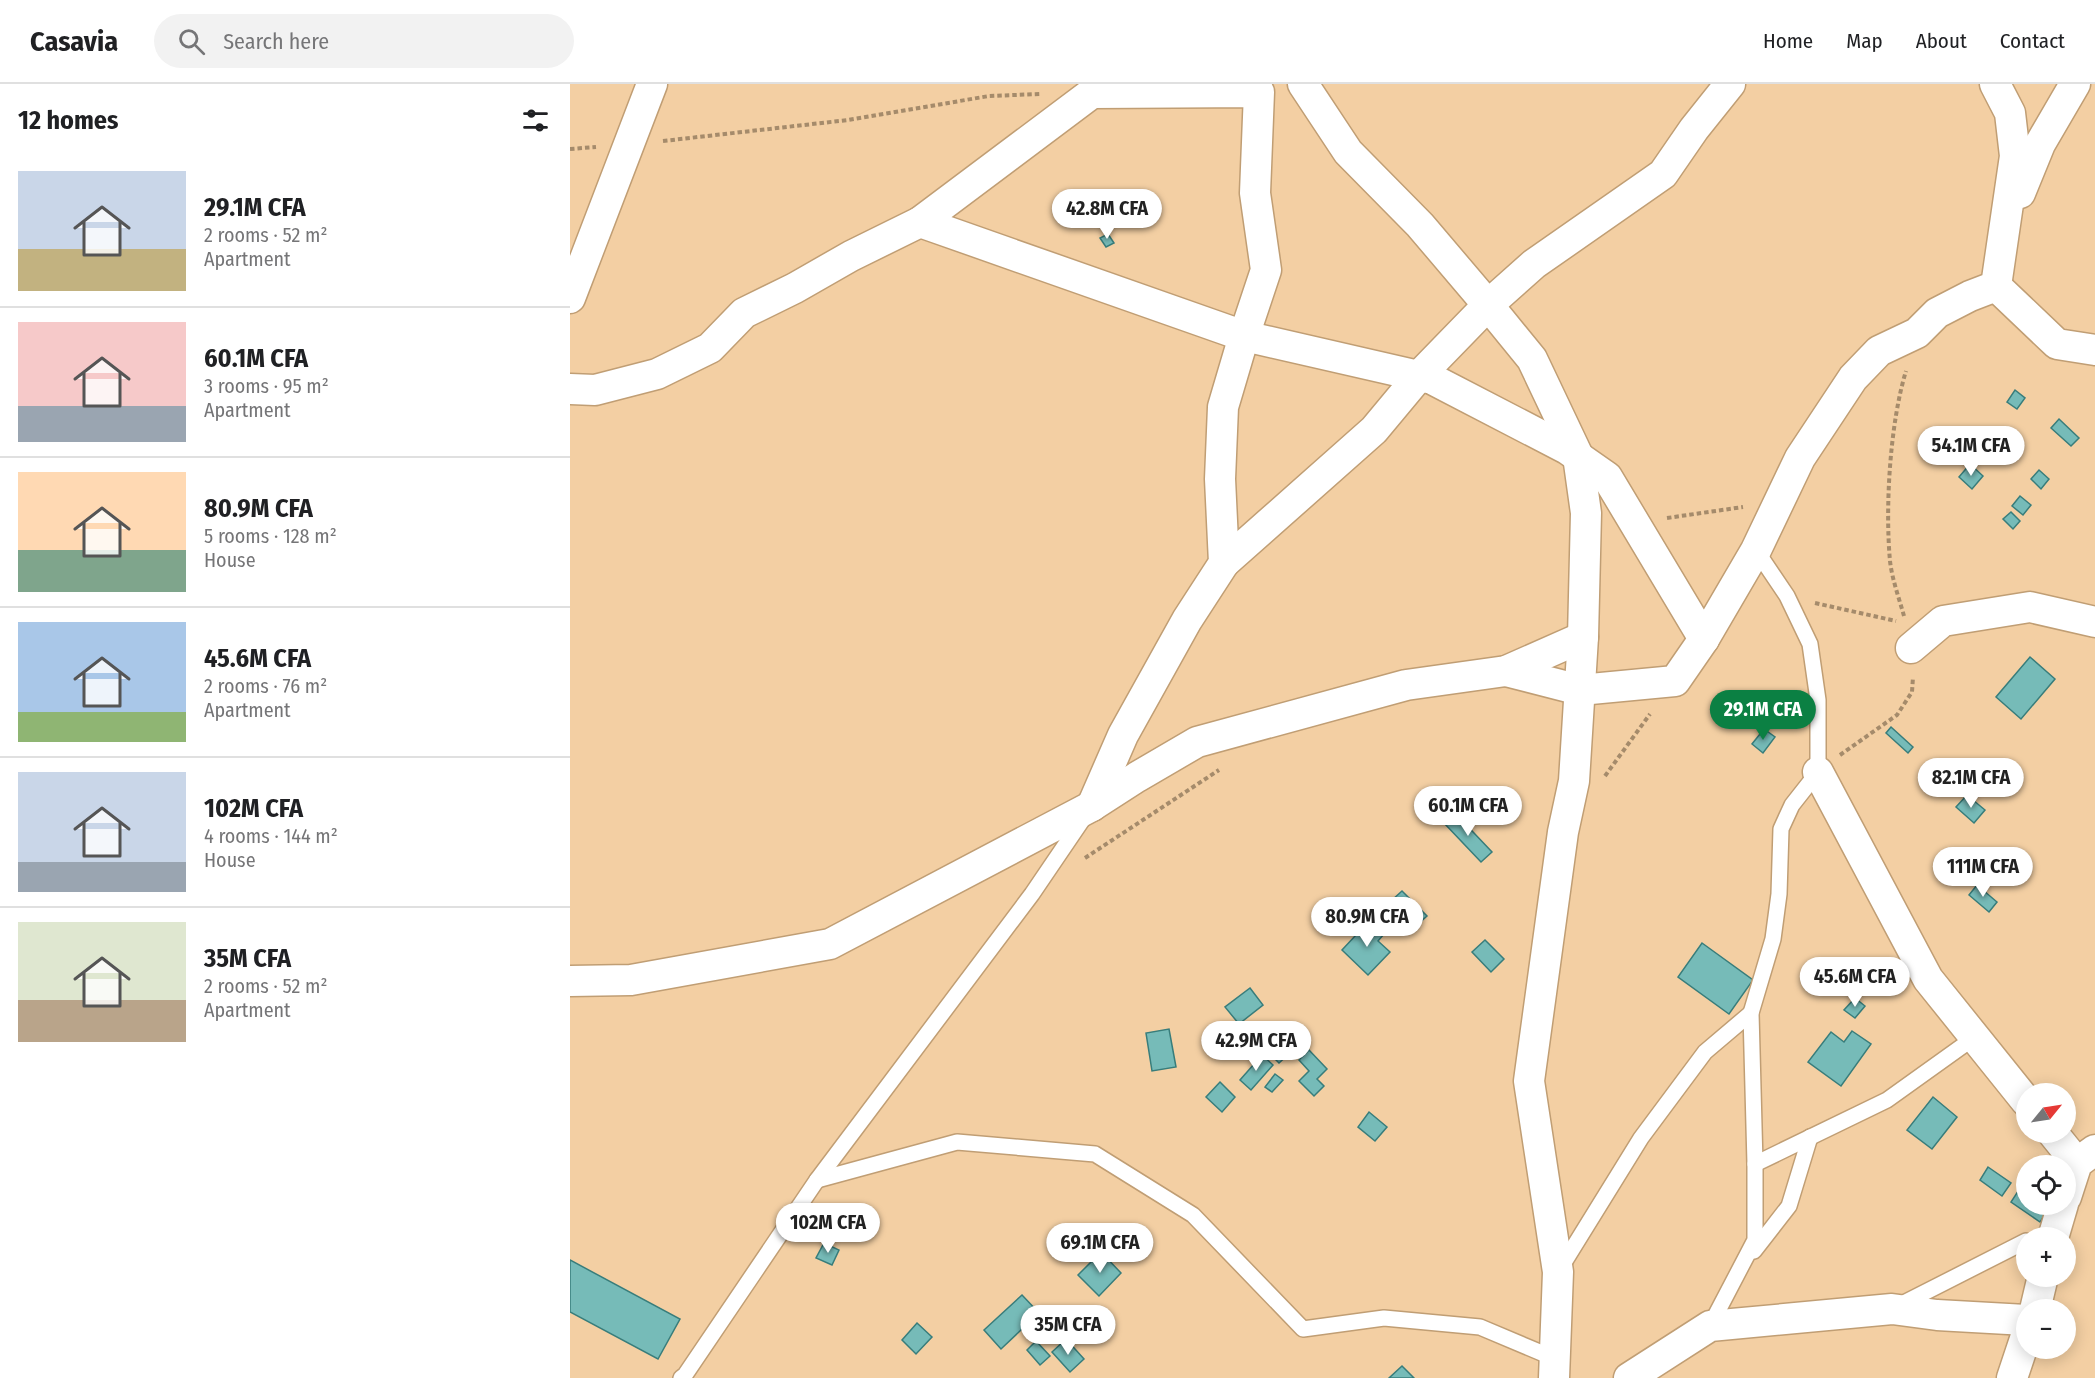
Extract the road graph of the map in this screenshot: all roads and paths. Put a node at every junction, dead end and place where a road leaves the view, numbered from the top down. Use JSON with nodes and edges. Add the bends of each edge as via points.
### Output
{"nodes":[{"id":1,"x":652,"y":84,"type":"edge"},
{"id":2,"x":1303,"y":84,"type":"edge"},
{"id":3,"x":1730,"y":84,"type":"edge"},
{"id":4,"x":1995,"y":84,"type":"edge"},
{"id":5,"x":2095,"y":86,"type":"edge"},
{"id":6,"x":1259,"y":88,"type":"edge"},
{"id":7,"x":2071,"y":91,"type":"edge"},
{"id":8,"x":1046,"y":94,"type":"dead end"},
{"id":9,"x":627,"y":145,"type":"junction"},
{"id":10,"x":570,"y":149,"type":"edge"},
{"id":11,"x":2006,"y":216,"type":"junction"},
{"id":12,"x":920,"y":222,"type":"junction"},
{"id":13,"x":1996,"y":285,"type":"junction"},
{"id":14,"x":570,"y":298,"type":"edge"},
{"id":15,"x":1488,"y":304,"type":"junction"},
{"id":16,"x":1917,"y":333,"type":"junction"},
{"id":17,"x":1244,"y":336,"type":"junction"},
{"id":18,"x":2095,"y":350,"type":"edge"},
{"id":19,"x":1419,"y":376,"type":"junction"},
{"id":20,"x":570,"y":389,"type":"edge"},
{"id":21,"x":1578,"y":456,"type":"junction"},
{"id":22,"x":1779,"y":503,"type":"junction"},
{"id":23,"x":1628,"y":511,"type":"junction"},
{"id":24,"x":1756,"y":550,"type":"junction"},
{"id":25,"x":1224,"y":563,"type":"junction"},
{"id":26,"x":1787,"y":596,"type":"junction"},
{"id":27,"x":2092,"y":618,"type":"edge"},
{"id":28,"x":1583,"y":637,"type":"junction"},
{"id":29,"x":1704,"y":639,"type":"junction"},
{"id":30,"x":1911,"y":648,"type":"joint"},
{"id":31,"x":1506,"y":671,"type":"junction"},
{"id":32,"x":1675,"y":681,"type":"junction"},
{"id":33,"x":1580,"y":690,"type":"junction"},
{"id":34,"x":1221,"y":768,"type":"dead end"},
{"id":35,"x":1818,"y":772,"type":"junction"},
{"id":36,"x":1598,"y":785,"type":"dead end"},
{"id":37,"x":1092,"y":806,"type":"junction"},
{"id":38,"x":1082,"y":861,"type":"dead end"},
{"id":39,"x":570,"y":981,"type":"edge"},
{"id":40,"x":1751,"y":1013,"type":"junction"},
{"id":41,"x":1975,"y":1037,"type":"junction"},
{"id":42,"x":2016,"y":1088,"type":"edge"},
{"id":43,"x":1810,"y":1137,"type":"junction"},
{"id":44,"x":2067,"y":1143,"type":"edge"},
{"id":45,"x":2086,"y":1157,"type":"edge"},
{"id":46,"x":1755,"y":1164,"type":"junction"},
{"id":47,"x":2076,"y":1177,"type":"edge"},
{"id":48,"x":817,"y":1180,"type":"junction"},
{"id":49,"x":2016,"y":1246,"type":"edge"},
{"id":50,"x":1558,"y":1272,"type":"junction"},
{"id":51,"x":1737,"y":1273,"type":"junction"},
{"id":52,"x":1892,"y":1310,"type":"junction"},
{"id":53,"x":2016,"y":1319,"type":"edge"},
{"id":54,"x":1710,"y":1326,"type":"junction"},
{"id":55,"x":2018,"y":1359,"type":"edge"},
{"id":56,"x":1555,"y":1368,"type":"edge"},
{"id":57,"x":1659,"y":1370,"type":"edge"},
{"id":58,"x":681,"y":1378,"type":"edge"},
{"id":59,"x":1629,"y":1378,"type":"edge"},
{"id":60,"x":2012,"y":1378,"type":"edge"}],
"edges":[{"from":1,"to":9,"type":"street"},
{"from":2,"to":15,"type":"street","via":[[1348,152],[1420,225]]},
{"from":3,"to":15,"type":"street","via":[[1663,174],[1534,264]]},
{"from":4,"to":11,"type":"street","via":[[2010,113],[2015,156]]},
{"from":5,"to":7,"type":"street"},
{"from":6,"to":12,"type":"street","via":[[1092,93]]},
{"from":6,"to":17,"type":"street","via":[[1256,193],[1266,270]]},
{"from":7,"to":11,"type":"street","via":[[2040,144],[2024,186]]},
{"from":8,"to":9,"type":"path","via":[[989,96],[848,120]]},
{"from":9,"to":10,"type":"path"},
{"from":9,"to":14,"type":"street"},
{"from":11,"to":13,"type":"street"},
{"from":12,"to":17,"type":"street"},
{"from":12,"to":20,"type":"street","via":[[744,313],[710,348],[657,374],[595,390]]},
{"from":13,"to":16,"type":"street","via":[[1937,314]]},
{"from":13,"to":18,"type":"street","via":[[2057,344]]},
{"from":15,"to":19,"type":"street"},
{"from":15,"to":21,"type":"street","via":[[1532,359]]},
{"from":16,"to":22,"type":"street","via":[[1879,351],[1853,378],[1800,458]]},
{"from":16,"to":26,"type":"path","via":[[1901,386],[1888,505],[1890,563],[1906,624]]},
{"from":17,"to":19,"type":"street"},
{"from":17,"to":25,"type":"street","via":[[1222,407]]},
{"from":19,"to":21,"type":"street","via":[[1432,379]]},
{"from":19,"to":25,"type":"street","via":[[1374,430]]},
{"from":21,"to":23,"type":"street","via":[[1607,477]]},
{"from":21,"to":28,"type":"street","via":[[1586,513]]},
{"from":22,"to":23,"type":"path","via":[[1668,518]]},
{"from":22,"to":24,"type":"street"},
{"from":23,"to":29,"type":"street"},
{"from":24,"to":26,"type":"lane"},
{"from":24,"to":29,"type":"street"},
{"from":25,"to":37,"type":"street","via":[[1187,620],[1123,735]]},
{"from":26,"to":35,"type":"lane","via":[[1810,644],[1818,700]]},
{"from":27,"to":30,"type":"street","via":[[2030,607],[1943,621]]},
{"from":28,"to":31,"type":"street"},
{"from":28,"to":33,"type":"street"},
{"from":29,"to":32,"type":"street"},
{"from":30,"to":35,"type":"path","via":[[1915,664],[1912,692],[1897,715]]},
{"from":31,"to":33,"type":"street"},
{"from":31,"to":37,"type":"street","via":[[1406,685],[1197,742]]},
{"from":32,"to":33,"type":"street"},
{"from":32,"to":36,"type":"path"},
{"from":33,"to":50,"type":"street","via":[[1574,781],[1563,832],[1529,1081]]},
{"from":34,"to":38,"type":"path"},
{"from":35,"to":40,"type":"lane","via":[[1791,805],[1781,829],[1773,939]]},
{"from":35,"to":41,"type":"street","via":[[1928,979]]},
{"from":37,"to":39,"type":"street","via":[[830,944],[631,980]]},
{"from":37,"to":48,"type":"lane","via":[[1032,894]]},
{"from":40,"to":46,"type":"lane"},
{"from":40,"to":50,"type":"lane","via":[[1704,1052],[1641,1138]]},
{"from":41,"to":42,"type":"street"},
{"from":41,"to":43,"type":"lane","via":[[1887,1100]]},
{"from":43,"to":46,"type":"lane"},
{"from":43,"to":51,"type":"lane","via":[[1789,1206]]},
{"from":44,"to":45,"type":"street"},
{"from":45,"to":47,"type":"street"},
{"from":46,"to":51,"type":"lane","via":[[1755,1240]]},
{"from":48,"to":56,"type":"lane","via":[[957,1142],[1095,1154],[1193,1215],[1303,1329],[1384,1318],[1480,1327]]},
{"from":48,"to":58,"type":"lane"},
{"from":49,"to":52,"type":"lane"},
{"from":50,"to":56,"type":"street"},
{"from":51,"to":54,"type":"lane"},
{"from":52,"to":53,"type":"street"},
{"from":52,"to":54,"type":"street"},
{"from":54,"to":57,"type":"street"},
{"from":55,"to":60,"type":"street"},
{"from":57,"to":59,"type":"street"}]}
